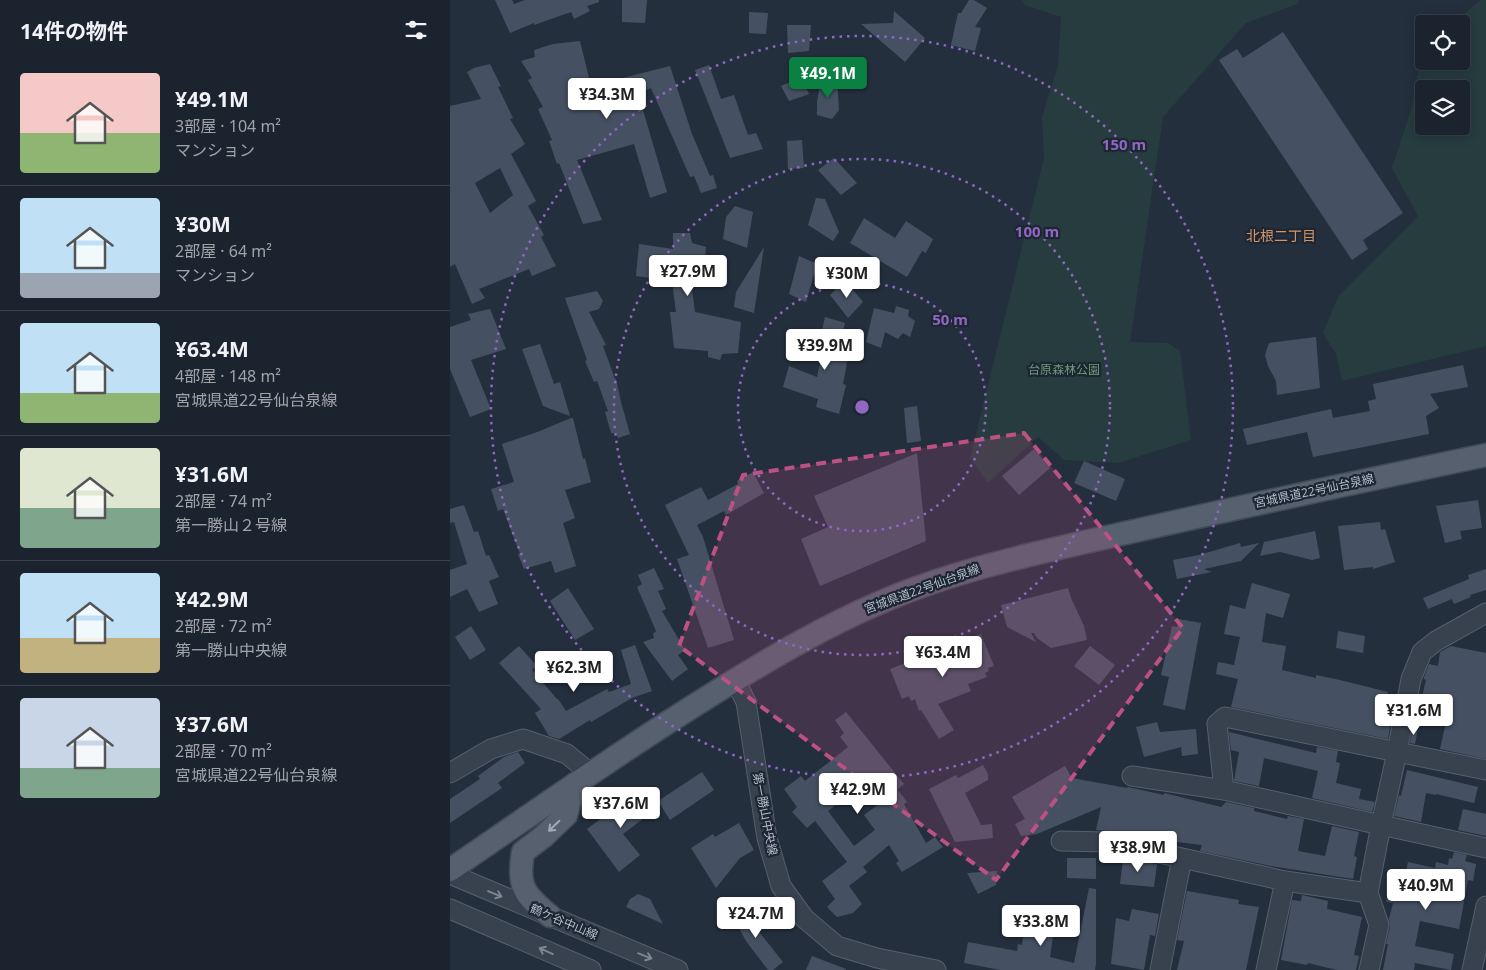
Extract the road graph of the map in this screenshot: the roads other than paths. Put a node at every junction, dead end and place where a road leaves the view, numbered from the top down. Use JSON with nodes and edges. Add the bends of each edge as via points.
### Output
{"nodes":[{"id":1,"x":1486,"y":455,"type":"edge"},
{"id":2,"x":1486,"y":612,"type":"edge"},
{"id":3,"x":736,"y":680,"type":"junction"},
{"id":4,"x":1397,"y":752,"type":"junction"},
{"id":5,"x":1486,"y":770,"type":"edge"},
{"id":6,"x":450,"y":773,"type":"edge"},
{"id":7,"x":1132,"y":776,"type":"dead end"},
{"id":8,"x":583,"y":778,"type":"junction"},
{"id":9,"x":1224,"y":790,"type":"junction"},
{"id":10,"x":1381,"y":825,"type":"junction"},
{"id":11,"x":1061,"y":841,"type":"dead end"},
{"id":12,"x":1486,"y":848,"type":"edge"},
{"id":13,"x":1182,"y":858,"type":"junction"},
{"id":14,"x":450,"y":870,"type":"edge"},
{"id":15,"x":450,"y":874,"type":"edge"},
{"id":16,"x":1285,"y":881,"type":"junction"},
{"id":17,"x":1368,"y":893,"type":"junction"},
{"id":18,"x":1486,"y":906,"type":"edge"},
{"id":19,"x":450,"y":909,"type":"edge"},
{"id":20,"x":550,"y":916,"type":"junction"},
{"id":21,"x":591,"y":970,"type":"edge"},
{"id":22,"x":678,"y":970,"type":"edge"},
{"id":23,"x":936,"y":970,"type":"edge"},
{"id":24,"x":1160,"y":970,"type":"edge"},
{"id":25,"x":1266,"y":970,"type":"edge"},
{"id":26,"x":1369,"y":970,"type":"edge"},
{"id":27,"x":1472,"y":970,"type":"edge"}],
"edges":[{"from":1,"to":3,"type":"main road","name":"宮城県道22号仙台泉線","via":[[1220,511],[967,570],[880,602],[829,626]]},
{"from":2,"to":4,"type":"street","via":[[1422,652],[1410,679]]},
{"from":3,"to":8,"type":"main road","name":"宮城県道22号仙台泉線"},
{"from":3,"to":23,"type":"street","name":"第一勝山中央線","via":[[746,702],[767,838],[781,886],[804,918],[837,946]]},
{"from":4,"to":5,"type":"street"},
{"from":4,"to":9,"type":"street","via":[[1225,717],[1217,724]]},
{"from":4,"to":10,"type":"street"},
{"from":6,"to":8,"type":"street","via":[[491,748],[523,739],[567,754]]},
{"from":7,"to":9,"type":"street"},
{"from":8,"to":14,"type":"main road","name":"宮城県道22号仙台泉線"},
{"from":8,"to":20,"type":"main road","one_way":true,"via":[[566,815],[523,852],[520,874],[526,894]]},
{"from":9,"to":10,"type":"street"},
{"from":10,"to":12,"type":"street"},
{"from":10,"to":17,"type":"street"},
{"from":11,"to":13,"type":"street","via":[[1107,842]]},
{"from":13,"to":16,"type":"street"},
{"from":13,"to":24,"type":"street"},
{"from":15,"to":20,"type":"street","name":"鶴ケ谷中山線","one_way":true},
{"from":16,"to":17,"type":"street"},
{"from":16,"to":25,"type":"street"},
{"from":17,"to":26,"type":"street","via":[[1378,926]]},
{"from":18,"to":27,"type":"street"},
{"from":21,"to":19,"type":"street","one_way":true},
{"from":20,"to":22,"type":"street","name":"鶴ケ谷中山線","one_way":true}]}
